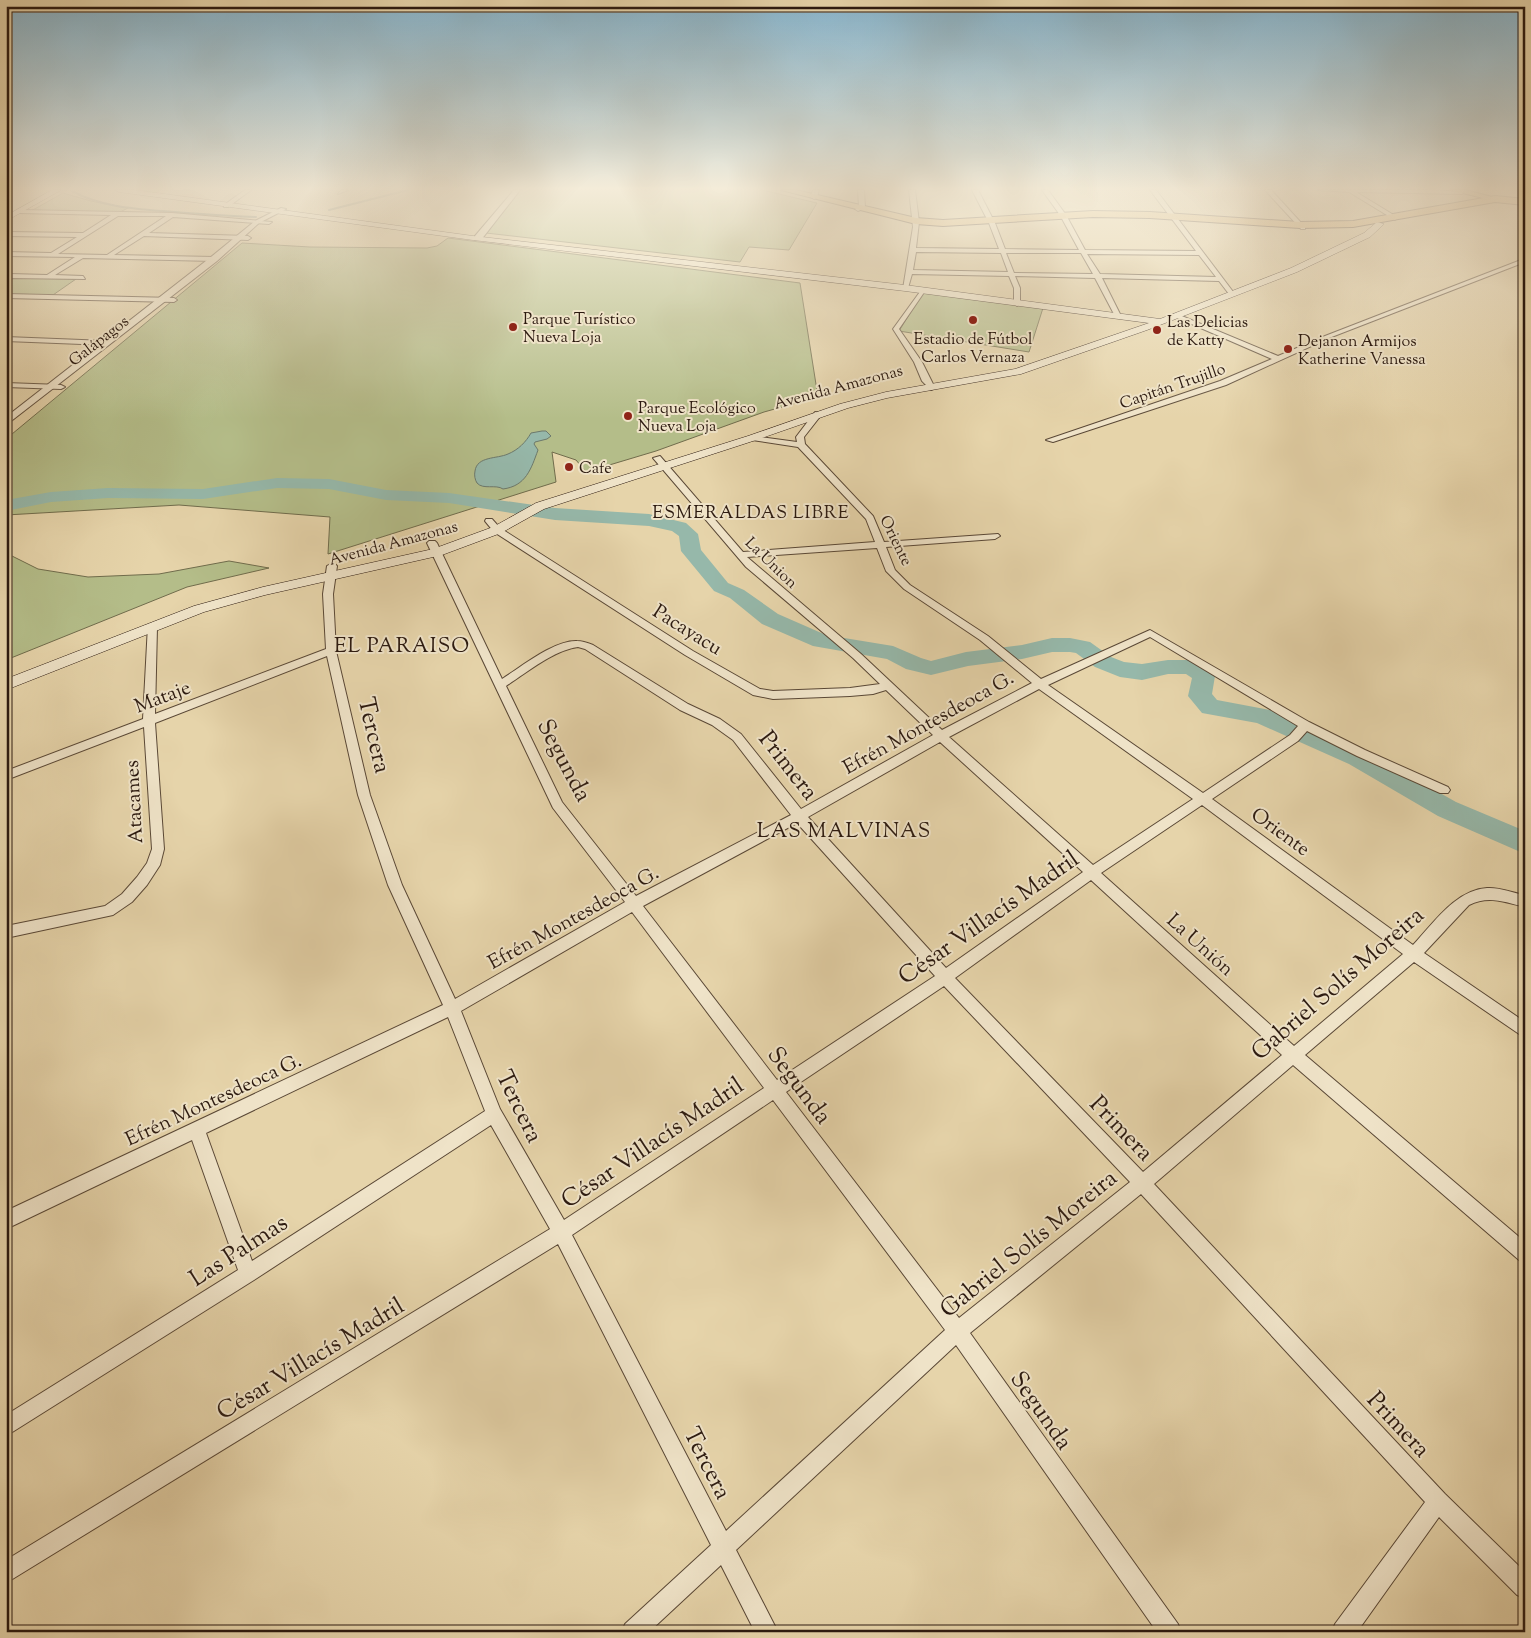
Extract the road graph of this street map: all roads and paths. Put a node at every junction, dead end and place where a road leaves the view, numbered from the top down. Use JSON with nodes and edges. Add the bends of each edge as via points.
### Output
{"nodes":[{"id":1,"x":65,"y":266,"type":"edge"},
{"id":2,"x":205,"y":266,"type":"edge"},
{"id":3,"x":211,"y":266,"type":"edge"},
{"id":4,"x":733,"y":266,"type":"edge"},
{"id":5,"x":911,"y":266,"type":"edge"},
{"id":6,"x":1008,"y":266,"type":"edge"},
{"id":7,"x":1091,"y":266,"type":"edge"},
{"id":8,"x":1211,"y":266,"type":"edge"},
{"id":9,"x":1301,"y":266,"type":"edge"},
{"id":10,"x":1509,"y":266,"type":"edge"},
{"id":11,"x":910,"y":272,"type":"junction"},
{"id":12,"x":1011,"y":275,"type":"junction"},
{"id":13,"x":8,"y":277,"type":"edge"},
{"id":14,"x":48,"y":277,"type":"junction"},
{"id":15,"x":1098,"y":277,"type":"junction"},
{"id":16,"x":1221,"y":279,"type":"junction"},
{"id":17,"x":906,"y":287,"type":"junction"},
{"id":18,"x":922,"y":290,"type":"junction"},
{"id":19,"x":1231,"y":293,"type":"junction"},
{"id":20,"x":6,"y":296,"type":"edge"},
{"id":21,"x":19,"y":296,"type":"junction"},
{"id":22,"x":55,"y":297,"type":"junction"},
{"id":23,"x":163,"y":299,"type":"junction"},
{"id":24,"x":174,"y":300,"type":"junction"},
{"id":25,"x":1017,"y":302,"type":"junction"},
{"id":26,"x":6,"y":304,"type":"edge"},
{"id":27,"x":1116,"y":314,"type":"junction"},
{"id":28,"x":1175,"y":315,"type":"junction"},
{"id":29,"x":1130,"y":318,"type":"junction"},
{"id":30,"x":1161,"y":321,"type":"junction"},
{"id":31,"x":6,"y":339,"type":"edge"},
{"id":32,"x":107,"y":342,"type":"junction"},
{"id":33,"x":1278,"y":359,"type":"junction"},
{"id":34,"x":928,"y":384,"type":"junction"},
{"id":35,"x":6,"y":385,"type":"edge"},
{"id":36,"x":49,"y":386,"type":"junction"},
{"id":37,"x":61,"y":387,"type":"junction"},
{"id":38,"x":818,"y":414,"type":"junction"},
{"id":39,"x":6,"y":422,"type":"edge"},
{"id":40,"x":6,"y":433,"type":"edge"},
{"id":41,"x":752,"y":438,"type":"junction"},
{"id":42,"x":1050,"y":440,"type":"dead end"},
{"id":43,"x":801,"y":445,"type":"junction"},
{"id":44,"x":661,"y":462,"type":"junction"},
{"id":45,"x":498,"y":523,"type":"junction"},
{"id":46,"x":996,"y":536,"type":"dead end"},
{"id":47,"x":881,"y":546,"type":"junction"},
{"id":48,"x":434,"y":547,"type":"junction"},
{"id":49,"x":741,"y":555,"type":"junction"},
{"id":50,"x":331,"y":572,"type":"junction"},
{"id":51,"x":152,"y":627,"type":"junction"},
{"id":52,"x":332,"y":651,"type":"junction"},
{"id":53,"x":857,"y":656,"type":"joint"},
{"id":54,"x":6,"y":673,"type":"edge"},
{"id":55,"x":1040,"y":684,"type":"junction"},
{"id":56,"x":6,"y":685,"type":"edge"},
{"id":57,"x":500,"y":685,"type":"junction"},
{"id":58,"x":889,"y":685,"type":"junction"},
{"id":59,"x":149,"y":721,"type":"junction"},
{"id":60,"x":1300,"y":731,"type":"junction"},
{"id":61,"x":941,"y":736,"type":"junction"},
{"id":62,"x":6,"y":776,"type":"edge"},
{"id":63,"x":1444,"y":790,"type":"dead end"},
{"id":64,"x":1204,"y":800,"type":"junction"},
{"id":65,"x":799,"y":816,"type":"junction"},
{"id":66,"x":1093,"y":872,"type":"junction"},
{"id":67,"x":1525,"y":901,"type":"edge"},
{"id":68,"x":634,"y":904,"type":"junction"},
{"id":69,"x":6,"y":932,"type":"edge"},
{"id":70,"x":1414,"y":954,"type":"junction"},
{"id":71,"x":945,"y":977,"type":"junction"},
{"id":72,"x":452,"y":1008,"type":"junction"},
{"id":73,"x":1525,"y":1031,"type":"edge"},
{"id":74,"x":1294,"y":1056,"type":"junction"},
{"id":75,"x":773,"y":1090,"type":"junction"},
{"id":76,"x":494,"y":1114,"type":"junction"},
{"id":77,"x":196,"y":1129,"type":"junction"},
{"id":78,"x":1142,"y":1183,"type":"junction"},
{"id":79,"x":6,"y":1220,"type":"edge"},
{"id":80,"x":561,"y":1232,"type":"junction"},
{"id":81,"x":1525,"y":1254,"type":"edge"},
{"id":82,"x":248,"y":1274,"type":"junction"},
{"id":83,"x":957,"y":1332,"type":"junction"},
{"id":84,"x":6,"y":1426,"type":"edge"},
{"id":85,"x":1438,"y":1501,"type":"junction"},
{"id":86,"x":724,"y":1547,"type":"junction"},
{"id":87,"x":6,"y":1572,"type":"edge"},
{"id":88,"x":1525,"y":1588,"type":"edge"},
{"id":89,"x":633,"y":1632,"type":"edge"},
{"id":90,"x":767,"y":1632,"type":"edge"},
{"id":91,"x":1170,"y":1632,"type":"edge"},
{"id":92,"x":1343,"y":1632,"type":"edge"}],
"edges":[{"from":1,"to":14,"type":"street"},
{"from":2,"to":23,"type":"street","name":"Galápagos"},
{"from":3,"to":24,"type":"street","name":"Galápagos"},
{"from":4,"to":17,"type":"main road"},
{"from":5,"to":11,"type":"street"},
{"from":6,"to":12,"type":"street"},
{"from":7,"to":15,"type":"street"},
{"from":8,"to":16,"type":"street"},
{"from":9,"to":19,"type":"main road","name":"Avenida Amazonas"},
{"from":10,"to":33,"type":"street","name":"Capitán Trujillo","via":[[1372,318]]},
{"from":11,"to":12,"type":"street"},
{"from":11,"to":17,"type":"street"},
{"from":12,"to":15,"type":"street"},
{"from":12,"to":25,"type":"street","via":[[1017,288]]},
{"from":13,"to":14,"type":"street"},
{"from":14,"to":22,"type":"street","via":[[83,278]]},
{"from":15,"to":16,"type":"street"},
{"from":15,"to":27,"type":"street"},
{"from":16,"to":19,"type":"street"},
{"from":17,"to":18,"type":"main road"},
{"from":17,"to":25,"type":"main road"},
{"from":18,"to":25,"type":"main road"},
{"from":18,"to":34,"type":"street","via":[[896,329]]},
{"from":19,"to":28,"type":"main road","name":"Avenida Amazonas"},
{"from":20,"to":21,"type":"street"},
{"from":21,"to":22,"type":"street"},
{"from":21,"to":26,"type":"street"},
{"from":22,"to":23,"type":"street"},
{"from":23,"to":24,"type":"street"},
{"from":23,"to":32,"type":"street","name":"Galápagos"},
{"from":24,"to":37,"type":"street","name":"Galápagos"},
{"from":25,"to":27,"type":"main road"},
{"from":27,"to":29,"type":"main road"},
{"from":27,"to":30,"type":"main road"},
{"from":28,"to":30,"type":"main road","name":"Avenida Amazonas"},
{"from":28,"to":33,"type":"street"},
{"from":29,"to":30,"type":"main road"},
{"from":29,"to":34,"type":"main road","name":"Avenida Amazonas","via":[[1134,324],[1127,328],[1014,368]]},
{"from":30,"to":34,"type":"main road","name":"Avenida Amazonas","via":[[1017,372]]},
{"from":31,"to":32,"type":"street"},
{"from":32,"to":36,"type":"street","name":"Galápagos"},
{"from":33,"to":42,"type":"street","name":"Capitán Trujillo","via":[[1224,383]]},
{"from":34,"to":38,"type":"main road","name":"Avenida Amazonas"},
{"from":34,"to":44,"type":"main road","name":"Avenida Amazonas","via":[[880,389],[835,401]]},
{"from":35,"to":36,"type":"street"},
{"from":36,"to":37,"type":"street"},
{"from":36,"to":39,"type":"street","name":"Galápagos"},
{"from":37,"to":40,"type":"street","name":"Galápagos"},
{"from":38,"to":41,"type":"main road","name":"Avenida Amazonas"},
{"from":38,"to":43,"type":"street","via":[[800,437]]},
{"from":41,"to":43,"type":"street"},
{"from":41,"to":44,"type":"main road","name":"Avenida Amazonas"},
{"from":43,"to":47,"type":"street","name":"Oriente","via":[[863,510]]},
{"from":44,"to":45,"type":"main road","name":"Avenida Amazonas","via":[[537,502]]},
{"from":44,"to":49,"type":"street","name":"La Union"},
{"from":45,"to":48,"type":"main road","name":"Avenida Amazonas"},
{"from":45,"to":58,"type":"street","name":"Pacayacu","via":[[689,653],[757,692],[773,695],[850,692]]},
{"from":46,"to":47,"type":"street"},
{"from":47,"to":49,"type":"street"},
{"from":47,"to":55,"type":"street","name":"Oriente","via":[[891,571],[901,582],[984,638]]},
{"from":48,"to":50,"type":"main road","name":"Avenida Amazonas"},
{"from":48,"to":57,"type":"street","name":"Segunda"},
{"from":49,"to":53,"type":"street","name":"La Union"},
{"from":50,"to":51,"type":"main road","name":"Avenida Amazonas","via":[[199,609]]},
{"from":50,"to":52,"type":"street","name":"Tercera","via":[[328,594]]},
{"from":50,"to":54,"type":"main road","name":"Avenida Amazonas","via":[[260,581],[198,599]]},
{"from":51,"to":56,"type":"main road","name":"Avenida Amazonas"},
{"from":51,"to":59,"type":"street","name":"Atacames"},
{"from":52,"to":59,"type":"street","name":"Mataje"},
{"from":52,"to":72,"type":"street","name":"Tercera","via":[[370,813],[395,885]]},
{"from":53,"to":58,"type":"street","name":"La Unión"},
{"from":55,"to":60,"type":"street","name":"Efrén Montesdeoca G.","via":[[1150,633]]},
{"from":55,"to":61,"type":"street","name":"Efrén Montesdeoca G."},
{"from":55,"to":64,"type":"street","name":"Oriente"},
{"from":57,"to":65,"type":"street","name":"Primera","via":[[568,645],[589,647],[738,737]]},
{"from":57,"to":68,"type":"street","name":"Segunda","via":[[557,805]]},
{"from":58,"to":61,"type":"street","name":"La Unión"},
{"from":59,"to":62,"type":"street","name":"Mataje"},
{"from":59,"to":69,"type":"street","name":"Atacames","via":[[158,849],[153,865],[127,898],[108,911]]},
{"from":60,"to":63,"type":"street","via":[[1361,753]]},
{"from":60,"to":64,"type":"street","name":"César Villacís Madril"},
{"from":61,"to":65,"type":"street","name":"Efrén Montesdeoca G."},
{"from":61,"to":66,"type":"street","name":"La Unión"},
{"from":64,"to":66,"type":"street","name":"César Villacís Madril"},
{"from":64,"to":70,"type":"street","name":"Oriente"},
{"from":65,"to":68,"type":"street","name":"Efrén Montesdeoca G."},
{"from":65,"to":71,"type":"street","name":"Primera"},
{"from":66,"to":71,"type":"street","name":"César Villacís Madril"},
{"from":66,"to":74,"type":"street","name":"La Unión"},
{"from":67,"to":70,"type":"street","name":"Gabriel Solís Moreira","via":[[1489,892],[1464,900]]},
{"from":68,"to":72,"type":"street","name":"Efrén Montesdeoca G."},
{"from":68,"to":75,"type":"street","name":"Segunda"},
{"from":70,"to":73,"type":"street","name":"Oriente"},
{"from":70,"to":74,"type":"street","name":"Gabriel Solís Moreira"},
{"from":71,"to":75,"type":"street","name":"César Villacís Madril"},
{"from":71,"to":78,"type":"street","name":"Primera"},
{"from":72,"to":76,"type":"street","name":"Tercera"},
{"from":72,"to":77,"type":"street","name":"Efrén Montesdeoca G."},
{"from":74,"to":78,"type":"street","name":"Gabriel Solís Moreira"},
{"from":74,"to":81,"type":"street","name":"La Unión"},
{"from":75,"to":80,"type":"street","name":"César Villacís Madril"},
{"from":75,"to":83,"type":"street","name":"Segunda"},
{"from":76,"to":80,"type":"street","name":"Tercera"},
{"from":76,"to":82,"type":"street","name":"Las Palmas"},
{"from":77,"to":79,"type":"street","name":"Efrén Montesdeoca G."},
{"from":77,"to":82,"type":"street"},
{"from":78,"to":83,"type":"street","name":"Gabriel Solís Moreira"},
{"from":78,"to":85,"type":"street","name":"Primera"},
{"from":80,"to":86,"type":"street","name":"Tercera"},
{"from":80,"to":87,"type":"street","name":"César Villacís Madril"},
{"from":82,"to":84,"type":"street","name":"Las Palmas"},
{"from":83,"to":86,"type":"street","name":"Gabriel Solís Moreira"},
{"from":83,"to":91,"type":"street","name":"Segunda"},
{"from":85,"to":88,"type":"street","name":"Primera"},
{"from":85,"to":92,"type":"street"},
{"from":86,"to":89,"type":"street","name":"Gabriel Solís Moreira"},
{"from":86,"to":90,"type":"street","name":"Tercera"}]}
